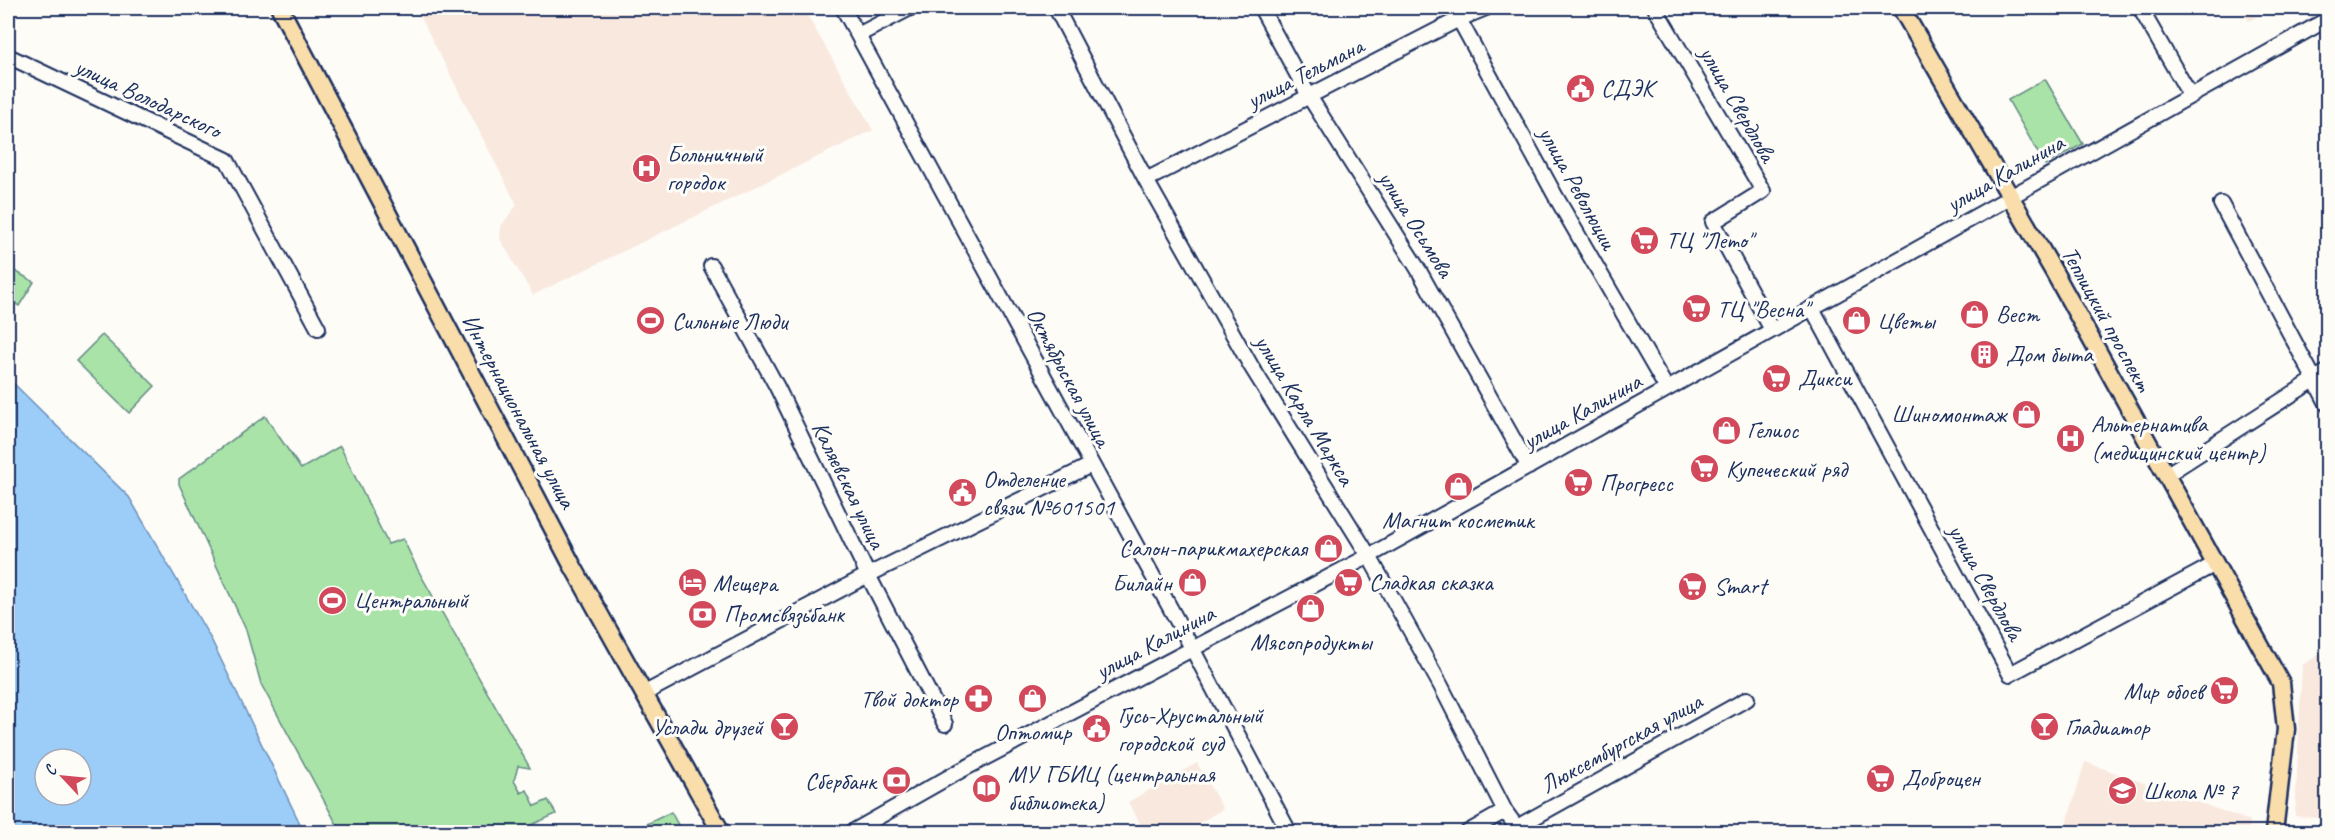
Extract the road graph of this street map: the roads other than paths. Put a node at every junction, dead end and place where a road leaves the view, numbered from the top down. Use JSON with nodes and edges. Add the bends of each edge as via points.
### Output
{"nodes":[{"id":1,"x":280,"y":8,"type":"edge"},
{"id":2,"x":843,"y":8,"type":"edge"},
{"id":3,"x":910,"y":8,"type":"edge"},
{"id":4,"x":1056,"y":8,"type":"edge"},
{"id":5,"x":1261,"y":8,"type":"edge"},
{"id":6,"x":1486,"y":8,"type":"edge"},
{"id":7,"x":1655,"y":8,"type":"edge"},
{"id":8,"x":1901,"y":8,"type":"edge"},
{"id":9,"x":2140,"y":8,"type":"edge"},
{"id":10,"x":1456,"y":13,"type":"edge"},
{"id":11,"x":2328,"y":19,"type":"edge"},
{"id":12,"x":858,"y":35,"type":"junction"},
{"id":13,"x":8,"y":56,"type":"edge"},
{"id":14,"x":2190,"y":95,"type":"junction"},
{"id":15,"x":1309,"y":96,"type":"junction"},
{"id":16,"x":1146,"y":180,"type":"junction"},
{"id":17,"x":2011,"y":196,"type":"junction"},
{"id":18,"x":2221,"y":204,"type":"dead end"},
{"id":19,"x":711,"y":266,"type":"dead end"},
{"id":20,"x":1812,"y":308,"type":"junction"},
{"id":21,"x":318,"y":328,"type":"dead end"},
{"id":22,"x":1772,"y":330,"type":"junction"},
{"id":23,"x":2328,"y":371,"type":"edge"},
{"id":24,"x":2314,"y":381,"type":"junction"},
{"id":25,"x":1667,"y":389,"type":"junction"},
{"id":26,"x":2328,"y":405,"type":"edge"},
{"id":27,"x":1091,"y":465,"type":"junction"},
{"id":28,"x":1529,"y":467,"type":"junction"},
{"id":29,"x":2166,"y":475,"type":"junction"},
{"id":30,"x":1369,"y":556,"type":"junction"},
{"id":31,"x":2215,"y":564,"type":"junction"},
{"id":32,"x":868,"y":575,"type":"junction"},
{"id":33,"x":1192,"y":648,"type":"junction"},
{"id":34,"x":645,"y":693,"type":"junction"},
{"id":35,"x":1747,"y":699,"type":"dead end"},
{"id":36,"x":945,"y":724,"type":"dead end"},
{"id":37,"x":1505,"y":812,"type":"junction"},
{"id":38,"x":1518,"y":830,"type":"edge"},
{"id":39,"x":721,"y":832,"type":"edge"},
{"id":40,"x":852,"y":832,"type":"edge"},
{"id":41,"x":1289,"y":832,"type":"edge"},
{"id":42,"x":1468,"y":832,"type":"edge"},
{"id":43,"x":2274,"y":832,"type":"edge"}],
"edges":[{"from":1,"to":34,"type":"main road","name":"Интернациональная улица","via":[[571,563]]},
{"from":2,"to":12,"type":"street","name":"Октябрьская улица"},
{"from":3,"to":12,"type":"street"},
{"from":4,"to":16,"type":"street","name":"улица Карла Маркса"},
{"from":5,"to":15,"type":"street","name":"улица Осьмова"},
{"from":6,"to":10,"type":"street","name":"улица Тельмана"},
{"from":7,"to":22,"type":"street","name":"улица Свердлова","via":[[1763,191],[1713,222]]},
{"from":8,"to":17,"type":"main road","name":"Теплицкий проспект"},
{"from":9,"to":14,"type":"street"},
{"from":10,"to":15,"type":"street","name":"улица Тельмана"},
{"from":10,"to":25,"type":"street","name":"улица Революции"},
{"from":11,"to":14,"type":"street","name":"улица Калинина"},
{"from":12,"to":27,"type":"street","name":"Октябрьская улица"},
{"from":13,"to":21,"type":"street","name":"улица Володарского","via":[[227,160]]},
{"from":14,"to":17,"type":"street","name":"улица Калинина"},
{"from":15,"to":16,"type":"street","name":"улица Тельмана"},
{"from":15,"to":28,"type":"street","name":"улица Осьмова","via":[[1419,269]]},
{"from":16,"to":30,"type":"street","name":"улица Карла Маркса","via":[[1251,366]]},
{"from":17,"to":20,"type":"street","name":"улица Калинина"},
{"from":17,"to":29,"type":"main road","name":"Теплицкий проспект"},
{"from":18,"to":24,"type":"street"},
{"from":19,"to":32,"type":"street","name":"Каляевская улица","via":[[777,387]]},
{"from":20,"to":22,"type":"street","name":"улица Калинина"},
{"from":20,"to":31,"type":"street","name":"улица Свердлова","via":[[2010,674]]},
{"from":22,"to":25,"type":"street","name":"улица Калинина"},
{"from":23,"to":24,"type":"street"},
{"from":24,"to":26,"type":"street"},
{"from":24,"to":29,"type":"street"},
{"from":25,"to":28,"type":"street","name":"улица Калинина"},
{"from":27,"to":32,"type":"street"},
{"from":27,"to":33,"type":"street","name":"Октябрьская улица"},
{"from":28,"to":30,"type":"street","name":"улица Калинина"},
{"from":29,"to":31,"type":"main road","name":"Теплицкий проспект"},
{"from":30,"to":33,"type":"street","name":"улица Калинина"},
{"from":30,"to":37,"type":"street","name":"улица Карла Маркса"},
{"from":31,"to":43,"type":"main road","name":"Теплицкий проспект","via":[[2281,683],[2286,729]]},
{"from":32,"to":34,"type":"street"},
{"from":32,"to":36,"type":"street","name":"Каляевская улица"},
{"from":33,"to":40,"type":"street","name":"улица Калинина"},
{"from":33,"to":41,"type":"street","name":"Октябрьская улица"},
{"from":34,"to":39,"type":"main road","name":"Интернациональная улица"},
{"from":35,"to":38,"type":"street","name":"Люксембургская улица"},
{"from":37,"to":38,"type":"street","name":"улица Карла Маркса"},
{"from":37,"to":42,"type":"street"}]}
